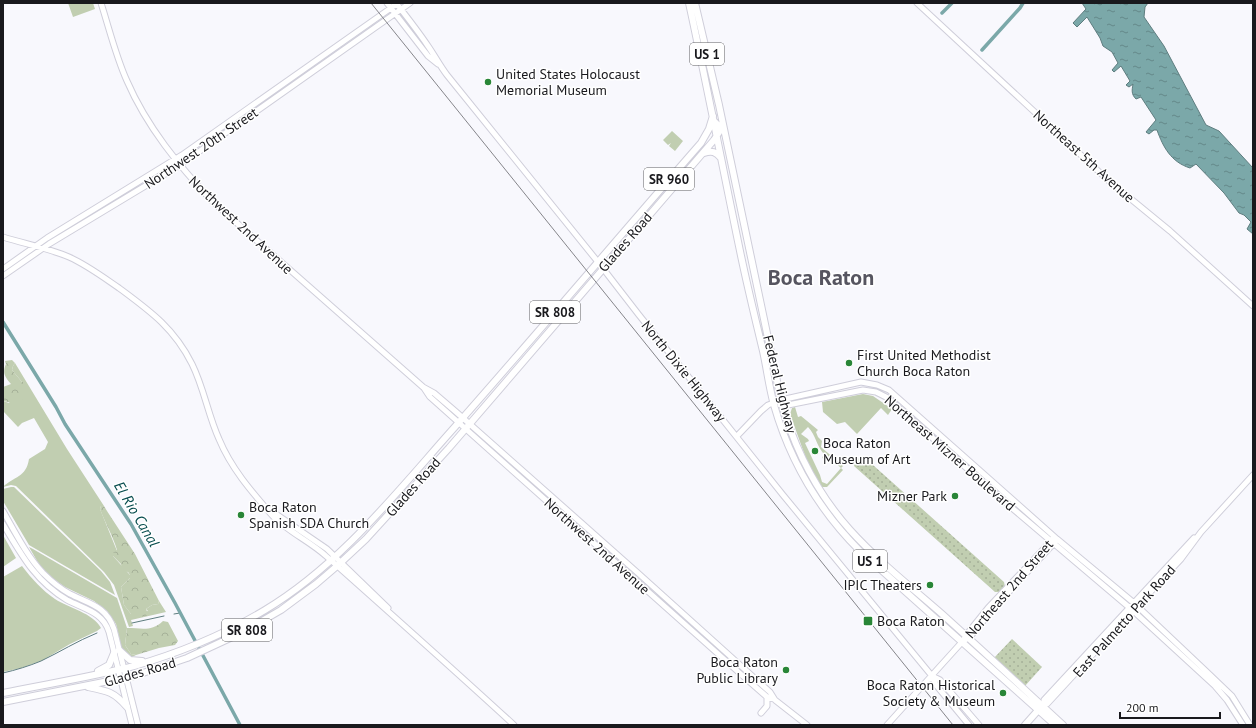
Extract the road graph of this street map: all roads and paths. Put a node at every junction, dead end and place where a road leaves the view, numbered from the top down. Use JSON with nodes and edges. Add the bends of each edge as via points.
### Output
{"nodes":[{"id":1,"x":101,"y":3,"type":"edge"},
{"id":2,"x":387,"y":3,"type":"edge"},
{"id":3,"x":397,"y":3,"type":"edge"},
{"id":4,"x":410,"y":3,"type":"edge"},
{"id":5,"x":689,"y":3,"type":"edge"},
{"id":6,"x":696,"y":3,"type":"edge"},
{"id":7,"x":917,"y":3,"type":"edge"},
{"id":8,"x":391,"y":8,"type":"junction"},
{"id":9,"x":401,"y":9,"type":"junction"},
{"id":10,"x":395,"y":13,"type":"junction"},
{"id":11,"x":697,"y":41,"type":"junction"},
{"id":12,"x":705,"y":46,"type":"junction"},
{"id":13,"x":337,"y":47,"type":"junction"},
{"id":14,"x":333,"y":57,"type":"junction"},
{"id":15,"x":438,"y":64,"type":"junction"},
{"id":16,"x":268,"y":99,"type":"junction"},
{"id":17,"x":714,"y":119,"type":"junction"},
{"id":18,"x":723,"y":126,"type":"junction"},
{"id":19,"x":717,"y":136,"type":"junction"},
{"id":20,"x":701,"y":143,"type":"junction"},
{"id":21,"x":727,"y":144,"type":"junction"},
{"id":22,"x":703,"y":154,"type":"junction"},
{"id":23,"x":721,"y":158,"type":"junction"},
{"id":24,"x":175,"y":160,"type":"junction"},
{"id":25,"x":180,"y":165,"type":"junction"},
{"id":26,"x":108,"y":201,"type":"junction"},
{"id":27,"x":111,"y":206,"type":"junction"},
{"id":28,"x":637,"y":216,"type":"joint"},
{"id":29,"x":3,"y":237,"type":"edge"},
{"id":30,"x":54,"y":241,"type":"junction"},
{"id":31,"x":34,"y":246,"type":"junction"},
{"id":32,"x":42,"y":248,"type":"junction"},
{"id":33,"x":58,"y":253,"type":"junction"},
{"id":34,"x":741,"y":256,"type":"junction"},
{"id":35,"x":598,"y":262,"type":"junction"},
{"id":36,"x":753,"y":267,"type":"junction"},
{"id":37,"x":3,"y":269,"type":"edge"},
{"id":38,"x":603,"y":269,"type":"junction"},
{"id":39,"x":3,"y":276,"type":"edge"},
{"id":40,"x":745,"y":277,"type":"junction"},
{"id":41,"x":758,"y":290,"type":"junction"},
{"id":42,"x":1253,"y":306,"type":"edge"},
{"id":43,"x":827,"y":389,"type":"junction"},
{"id":44,"x":828,"y":396,"type":"junction"},
{"id":45,"x":782,"y":403,"type":"junction"},
{"id":46,"x":774,"y":404,"type":"junction"},
{"id":47,"x":461,"y":420,"type":"junction"},
{"id":48,"x":468,"y":427,"type":"junction"},
{"id":49,"x":737,"y":436,"type":"junction"},
{"id":50,"x":943,"y":447,"type":"junction"},
{"id":51,"x":964,"y":457,"type":"junction"},
{"id":52,"x":972,"y":472,"type":"junction"},
{"id":53,"x":1253,"y":475,"type":"edge"},
{"id":54,"x":987,"y":477,"type":"junction"},
{"id":55,"x":810,"y":489,"type":"junction"},
{"id":56,"x":823,"y":495,"type":"junction"},
{"id":57,"x":824,"y":510,"type":"junction"},
{"id":58,"x":3,"y":511,"type":"edge"},
{"id":59,"x":835,"y":512,"type":"junction"},
{"id":60,"x":3,"y":524,"type":"edge"},
{"id":61,"x":1054,"y":540,"type":"junction"},
{"id":62,"x":333,"y":559,"type":"junction"},
{"id":63,"x":339,"y":565,"type":"junction"},
{"id":64,"x":1134,"y":607,"type":"junction"},
{"id":65,"x":965,"y":639,"type":"junction"},
{"id":66,"x":117,"y":651,"type":"junction"},
{"id":67,"x":148,"y":662,"type":"junction"},
{"id":68,"x":121,"y":669,"type":"junction"},
{"id":69,"x":932,"y":676,"type":"junction"},
{"id":70,"x":78,"y":678,"type":"junction"},
{"id":71,"x":123,"y":678,"type":"junction"},
{"id":72,"x":85,"y":686,"type":"junction"},
{"id":73,"x":20,"y":689,"type":"junction"},
{"id":74,"x":3,"y":693,"type":"edge"},
{"id":75,"x":767,"y":697,"type":"junction"},
{"id":76,"x":775,"y":700,"type":"junction"},
{"id":77,"x":6,"y":701,"type":"edge"},
{"id":78,"x":1041,"y":706,"type":"junction"},
{"id":79,"x":127,"y":708,"type":"junction"},
{"id":80,"x":760,"y":713,"type":"dead end"},
{"id":81,"x":132,"y":725,"type":"edge"},
{"id":82,"x":138,"y":725,"type":"edge"},
{"id":83,"x":514,"y":725,"type":"edge"},
{"id":84,"x":807,"y":725,"type":"edge"},
{"id":85,"x":887,"y":725,"type":"edge"},
{"id":86,"x":969,"y":725,"type":"edge"},
{"id":87,"x":979,"y":725,"type":"edge"},
{"id":88,"x":1024,"y":725,"type":"edge"},
{"id":89,"x":1055,"y":725,"type":"edge"},
{"id":90,"x":1063,"y":725,"type":"edge"},
{"id":91,"x":1243,"y":725,"type":"edge"},
{"id":92,"x":1250,"y":725,"type":"edge"}],
"edges":[{"from":1,"to":24,"type":"street","name":"Northwest 2nd Avenue","via":[[131,90]]},
{"from":2,"to":8,"type":"street","name":"North Dixie Highway"},
{"from":3,"to":8,"type":"street","name":"Northwest 20th Street"},
{"from":3,"to":9,"type":"street","name":"North Dixie Highway"},
{"from":4,"to":9,"type":"street","name":"Northwest 20th Street"},
{"from":5,"to":11,"type":"main road","number":"US 1"},
{"from":6,"to":12,"type":"main road","number":"US 1"},
{"from":7,"to":42,"type":"street","name":"Northeast 5th Avenue","via":[[1109,181],[1187,246]]},
{"from":8,"to":10,"type":"street","name":"North Dixie Highway"},
{"from":8,"to":13,"type":"street","name":"Northwest 20th Street"},
{"from":9,"to":10,"type":"street","name":"Northwest 20th Street"},
{"from":9,"to":15,"type":"street","name":"North Dixie Highway","via":[[422,36]]},
{"from":10,"to":14,"type":"street","name":"Northwest 20th Street"},
{"from":10,"to":15,"type":"street","name":"North Dixie Highway","via":[[428,56]]},
{"from":11,"to":12,"type":"main road"},
{"from":11,"to":17,"type":"main road","number":"US 1"},
{"from":12,"to":18,"type":"main road","name":"Federal Highway","number":"US 1"},
{"from":13,"to":14,"type":"street"},
{"from":13,"to":16,"type":"street","name":"Northwest 20th Street"},
{"from":14,"to":16,"type":"street","name":"Northwest 20th Street"},
{"from":15,"to":35,"type":"street","name":"North Dixie Highway"},
{"from":16,"to":24,"type":"street","name":"Northwest 20th Street"},
{"from":16,"to":25,"type":"street","name":"Northwest 20th Street"},
{"from":17,"to":18,"type":"main road","via":[[718,125]]},
{"from":17,"to":19,"type":"main road","number":"US 1"},
{"from":17,"to":20,"type":"main road","name":"Glades Road","number":"SR 960"},
{"from":18,"to":19,"type":"main road","name":"Glades Road","number":"SR 808"},
{"from":18,"to":21,"type":"main road","name":"Federal Highway","number":"US 1"},
{"from":19,"to":20,"type":"main road"},
{"from":19,"to":21,"type":"main road"},
{"from":19,"to":22,"type":"main road","name":"Glades Road","number":"SR 808"},
{"from":19,"to":23,"type":"main road","number":"US 1"},
{"from":20,"to":28,"type":"main road","name":"Glades Road","number":"SR 960"},
{"from":21,"to":36,"type":"main road","name":"Federal Highway","number":"US 1"},
{"from":22,"to":23,"type":"main road","via":[[713,152]]},
{"from":22,"to":38,"type":"main road","name":"Glades Road","number":"SR 808"},
{"from":23,"to":34,"type":"main road","name":"Federal Highway","number":"US 1"},
{"from":24,"to":25,"type":"street","name":"Northwest 2nd Avenue"},
{"from":24,"to":26,"type":"street","name":"Northwest 20th Street"},
{"from":25,"to":27,"type":"street","name":"Northwest 20th Street"},
{"from":25,"to":47,"type":"street","name":"Northwest 2nd Avenue","via":[[220,208],[423,387],[434,393]]},
{"from":26,"to":27,"type":"street"},
{"from":26,"to":31,"type":"street","name":"Northwest 20th Street"},
{"from":27,"to":30,"type":"street","name":"Northwest 20th Street"},
{"from":28,"to":35,"type":"main road","name":"Glades Road","number":"SR 808"},
{"from":29,"to":31,"type":"street"},
{"from":30,"to":32,"type":"street","name":"Northwest 20th Street"},
{"from":30,"to":33,"type":"street"},
{"from":31,"to":32,"type":"street"},
{"from":31,"to":37,"type":"street","name":"Northwest 20th Street"},
{"from":32,"to":33,"type":"street"},
{"from":32,"to":39,"type":"street","name":"Northwest 20th Street"},
{"from":33,"to":62,"type":"street","via":[[80,262],[101,275],[149,310],[171,332],[196,373],[214,428],[238,474],[266,507],[311,537]]},
{"from":34,"to":36,"type":"main road","via":[[747,265]]},
{"from":34,"to":40,"type":"main road","name":"Federal Highway","number":"US 1"},
{"from":35,"to":38,"type":"street","name":"North Dixie Highway"},
{"from":35,"to":47,"type":"main road","name":"Glades Road","number":"SR 808"},
{"from":36,"to":41,"type":"main road","name":"Federal Highway","number":"US 1"},
{"from":38,"to":48,"type":"main road","name":"Glades Road","number":"SR 808"},
{"from":38,"to":49,"type":"street","name":"North Dixie Highway"},
{"from":40,"to":41,"type":"main road","via":[[752,281]]},
{"from":40,"to":46,"type":"main road","name":"Federal Highway","number":"US 1"},
{"from":41,"to":45,"type":"main road","name":"Federal Highway","number":"US 1"},
{"from":43,"to":44,"type":"street"},
{"from":43,"to":45,"type":"street","name":"Northeast Mizner Boulevard"},
{"from":43,"to":51,"type":"street","name":"Northeast Mizner Boulevard","via":[[864,382],[889,390]]},
{"from":44,"to":45,"type":"street","name":"Northeast Mizner Boulevard"},
{"from":44,"to":50,"type":"street","name":"Northeast Mizner Boulevard","via":[[863,390],[880,394]]},
{"from":45,"to":46,"type":"street","name":"Northeast Mizner Boulevard"},
{"from":45,"to":56,"type":"main road","name":"Federal Highway","number":"US 1","via":[[797,446]]},
{"from":46,"to":49,"type":"street","name":"Northeast Mizner Boulevard","via":[[762,411]]},
{"from":46,"to":55,"type":"main road","name":"Federal Highway","number":"US 1","via":[[790,450]]},
{"from":47,"to":48,"type":"street","name":"Northwest 2nd Avenue"},
{"from":47,"to":62,"type":"main road","name":"Glades Road","number":"SR 808","via":[[360,533]]},
{"from":48,"to":63,"type":"main road","name":"Glades Road","number":"SR 808","via":[[371,534]]},
{"from":48,"to":75,"type":"street","name":"Northwest 2nd Avenue"},
{"from":48,"to":76,"type":"street","name":"Northwest 2nd Avenue","via":[[638,573],[770,692]]},
{"from":49,"to":69,"type":"street","name":"North Dixie Highway"},
{"from":50,"to":51,"type":"street"},
{"from":50,"to":52,"type":"street","name":"Northeast Mizner Boulevard"},
{"from":51,"to":54,"type":"street","name":"Northeast Mizner Boulevard"},
{"from":52,"to":54,"type":"street"},
{"from":52,"to":61,"type":"street","name":"Northeast Mizner Boulevard"},
{"from":53,"to":64,"type":"street","name":"East Palmetto Park Road","via":[[1188,544]]},
{"from":54,"to":61,"type":"street","name":"Northeast Mizner Boulevard"},
{"from":55,"to":56,"type":"main road"},
{"from":55,"to":57,"type":"main road","name":"Federal Highway","number":"US 1"},
{"from":56,"to":59,"type":"main road","name":"Federal Highway","number":"US 1"},
{"from":57,"to":59,"type":"main road","via":[[828,508]]},
{"from":57,"to":65,"type":"main road","name":"Federal Highway","number":"US 1","via":[[844,536],[864,555]]},
{"from":58,"to":66,"type":"street","via":[[44,573],[62,588],[105,613],[112,623]]},
{"from":59,"to":65,"type":"main road","name":"Federal Highway","number":"US 1","via":[[865,546]]},
{"from":60,"to":66,"type":"street","via":[[40,579],[63,597],[101,618]]},
{"from":61,"to":64,"type":"street","name":"Northeast Mizner Boulevard"},
{"from":61,"to":65,"type":"street","name":"Northeast 2nd Street"},
{"from":62,"to":63,"type":"street"},
{"from":62,"to":67,"type":"main road","name":"Glades Road","number":"SR 808","via":[[274,604],[238,625],[183,650]]},
{"from":63,"to":71,"type":"main road","name":"Glades Road","number":"SR 808","via":[[281,610],[243,632],[188,658]]},
{"from":63,"to":83,"type":"street","via":[[367,594],[394,615]]},
{"from":64,"to":78,"type":"street","name":"East Palmetto Park Road","via":[[1048,704]]},
{"from":64,"to":91,"type":"street","via":[[1215,686]]},
{"from":64,"to":92,"type":"street","via":[[1223,686]]},
{"from":65,"to":69,"type":"street","name":"Northeast 2nd Street"},
{"from":65,"to":78,"type":"main road","name":"Federal Highway","number":"US 1"},
{"from":66,"to":67,"type":"main road","via":[[131,660]]},
{"from":66,"to":68,"type":"street"},
{"from":66,"to":70,"type":"main road","via":[[107,667]]},
{"from":67,"to":68,"type":"main road","name":"Glades Road","number":"SR 808"},
{"from":68,"to":70,"type":"main road","name":"Glades Road","number":"SR 808"},
{"from":68,"to":71,"type":"street"},
{"from":69,"to":85,"type":"street","name":"Northeast 2nd Street"},
{"from":69,"to":86,"type":"street","name":"North Dixie Highway","via":[[936,685]]},
{"from":69,"to":87,"type":"street","name":"North Dixie Highway","via":[[940,680]]},
{"from":70,"to":73,"type":"main road","name":"Glades Road","number":"SR 808"},
{"from":71,"to":72,"type":"main road","name":"Glades Road","number":"SR 808"},
{"from":71,"to":79,"type":"street"},
{"from":71,"to":82,"type":"street"},
{"from":72,"to":77,"type":"main road","name":"Glades Road","number":"SR 808"},
{"from":72,"to":79,"type":"main road","via":[[112,692]]},
{"from":73,"to":74,"type":"main road","name":"Glades Road","number":"SR 808"},
{"from":73,"to":77,"type":"main road"},
{"from":75,"to":76,"type":"street","name":"Northwest 2nd Avenue"},
{"from":75,"to":80,"type":"street","via":[[767,706]]},
{"from":76,"to":84,"type":"street","name":"Northwest 2nd Avenue"},
{"from":78,"to":88,"type":"main road","name":"East Palmetto Park Road"},
{"from":78,"to":89,"type":"main road","name":"Federal Highway","number":"US 1"},
{"from":78,"to":90,"type":"main road","name":"Federal Highway","number":"US 1"},
{"from":79,"to":81,"type":"street"}]}
